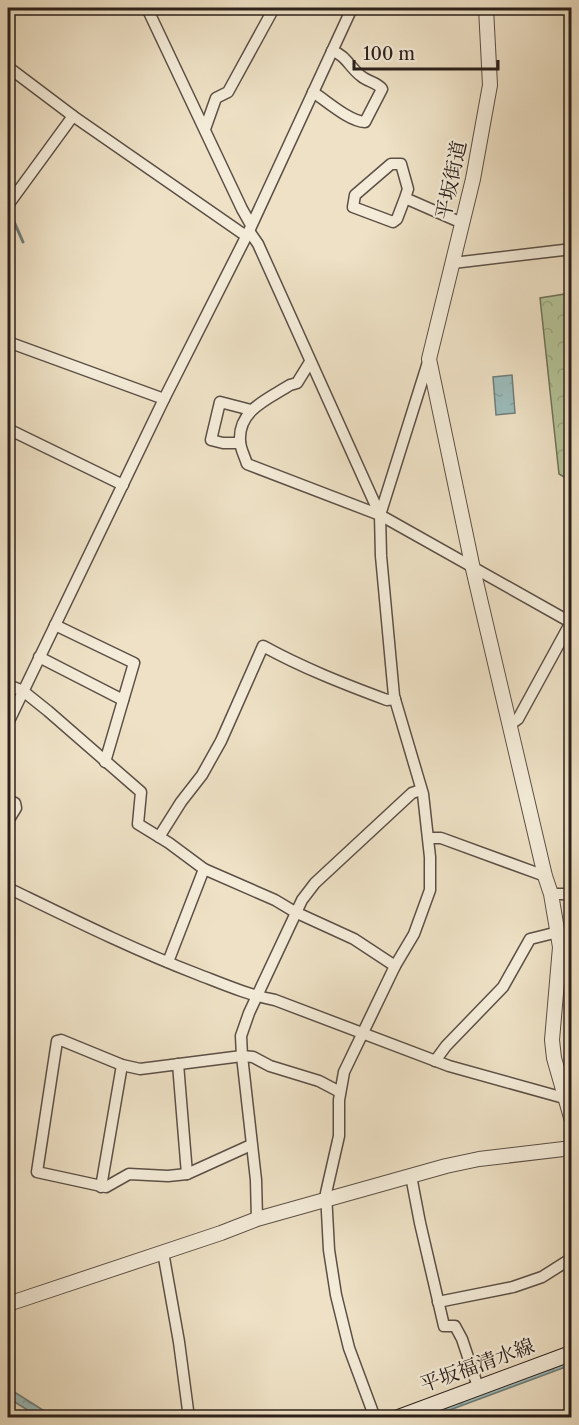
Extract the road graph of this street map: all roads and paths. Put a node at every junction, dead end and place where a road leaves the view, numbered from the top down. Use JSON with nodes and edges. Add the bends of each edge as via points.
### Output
{"nodes":[{"id":1,"x":147,"y":8,"type":"edge"},
{"id":2,"x":274,"y":8,"type":"edge"},
{"id":3,"x":352,"y":8,"type":"edge"},
{"id":4,"x":486,"y":8,"type":"edge"},
{"id":5,"x":332,"y":51,"type":"junction"},
{"id":6,"x":8,"y":67,"type":"edge"},
{"id":7,"x":313,"y":92,"type":"junction"},
{"id":8,"x":73,"y":116,"type":"junction"},
{"id":9,"x":205,"y":129,"type":"junction"},
{"id":10,"x":405,"y":198,"type":"junction"},
{"id":11,"x":8,"y":205,"type":"edge"},
{"id":12,"x":462,"y":223,"type":"junction"},
{"id":13,"x":249,"y":231,"type":"junction"},
{"id":14,"x":572,"y":249,"type":"edge"},
{"id":15,"x":453,"y":263,"type":"junction"},
{"id":16,"x":8,"y":342,"type":"edge"},
{"id":17,"x":429,"y":359,"type":"junction"},
{"id":18,"x":310,"y":362,"type":"junction"},
{"id":19,"x":164,"y":399,"type":"junction"},
{"id":20,"x":251,"y":410,"type":"junction"},
{"id":21,"x":9,"y":433,"type":"edge"},
{"id":22,"x":240,"y":443,"type":"junction"},
{"id":23,"x":123,"y":485,"type":"junction"},
{"id":24,"x":380,"y":515,"type":"junction"},
{"id":25,"x":473,"y":568,"type":"junction"},
{"id":26,"x":571,"y":622,"type":"edge"},
{"id":27,"x":55,"y":625,"type":"junction"},
{"id":28,"x":39,"y":657,"type":"junction"},
{"id":29,"x":8,"y":685,"type":"edge"},
{"id":30,"x":23,"y":691,"type":"junction"},
{"id":31,"x":394,"y":699,"type":"junction"},
{"id":32,"x":123,"y":700,"type":"junction"},
{"id":33,"x":8,"y":723,"type":"edge"},
{"id":34,"x":511,"y":724,"type":"junction"},
{"id":35,"x":105,"y":762,"type":"junction"},
{"id":36,"x":421,"y":790,"type":"junction"},
{"id":37,"x":8,"y":800,"type":"edge"},
{"id":38,"x":8,"y":821,"type":"edge"},
{"id":39,"x":159,"y":837,"type":"junction"},
{"id":40,"x":429,"y":838,"type":"junction"},
{"id":41,"x":204,"y":869,"type":"junction"},
{"id":42,"x":545,"y":876,"type":"junction"},
{"id":43,"x":8,"y":888,"type":"edge"},
{"id":44,"x":571,"y":893,"type":"edge"},
{"id":45,"x":551,"y":894,"type":"junction"},
{"id":46,"x":295,"y":912,"type":"junction"},
{"id":47,"x":558,"y":932,"type":"junction"},
{"id":48,"x":168,"y":962,"type":"junction"},
{"id":49,"x":394,"y":966,"type":"junction"},
{"id":50,"x":565,"y":973,"type":"edge"},
{"id":51,"x":258,"y":997,"type":"junction"},
{"id":52,"x":362,"y":1033,"type":"junction"},
{"id":53,"x":242,"y":1056,"type":"junction"},
{"id":54,"x":435,"y":1061,"type":"junction"},
{"id":55,"x":178,"y":1064,"type":"junction"},
{"id":56,"x":122,"y":1065,"type":"junction"},
{"id":57,"x":340,"y":1092,"type":"junction"},
{"id":58,"x":564,"y":1098,"type":"junction"},
{"id":59,"x":572,"y":1121,"type":"edge"},
{"id":60,"x":251,"y":1145,"type":"junction"},
{"id":61,"x":572,"y":1148,"type":"edge"},
{"id":62,"x":187,"y":1174,"type":"junction"},
{"id":63,"x":411,"y":1176,"type":"junction"},
{"id":64,"x":101,"y":1187,"type":"junction"},
{"id":65,"x":326,"y":1200,"type":"junction"},
{"id":66,"x":257,"y":1219,"type":"junction"},
{"id":67,"x":163,"y":1252,"type":"junction"},
{"id":68,"x":572,"y":1258,"type":"edge"},
{"id":69,"x":438,"y":1302,"type":"junction"},
{"id":70,"x":8,"y":1304,"type":"edge"},
{"id":71,"x":572,"y":1353,"type":"edge"},
{"id":72,"x":478,"y":1387,"type":"junction"},
{"id":73,"x":189,"y":1418,"type":"edge"},
{"id":74,"x":375,"y":1418,"type":"edge"},
{"id":75,"x":397,"y":1418,"type":"edge"}],
"edges":[{"from":1,"to":9,"type":"street"},
{"from":2,"to":9,"type":"street","via":[[228,92],[216,98]]},
{"from":3,"to":5,"type":"street"},
{"from":4,"to":12,"type":"street","name":"平坂街道","via":[[490,86]]},
{"from":5,"to":7,"type":"street"},
{"from":5,"to":7,"type":"street","via":[[340,53],[361,76],[382,90],[365,122],[352,120]]},
{"from":6,"to":8,"type":"street"},
{"from":7,"to":13,"type":"street"},
{"from":8,"to":11,"type":"street"},
{"from":8,"to":13,"type":"street"},
{"from":9,"to":13,"type":"street"},
{"from":10,"to":10,"type":"street","via":[[393,222],[353,207],[355,195],[391,164],[401,164],[408,189]]},
{"from":10,"to":12,"type":"street"},
{"from":12,"to":15,"type":"street","name":"平坂街道"},
{"from":13,"to":18,"type":"street"},
{"from":13,"to":19,"type":"street"},
{"from":14,"to":15,"type":"street"},
{"from":15,"to":17,"type":"street","name":"平坂街道"},
{"from":16,"to":19,"type":"street"},
{"from":17,"to":24,"type":"street"},
{"from":17,"to":25,"type":"street"},
{"from":18,"to":20,"type":"street","via":[[297,383]]},
{"from":18,"to":24,"type":"street"},
{"from":19,"to":23,"type":"street"},
{"from":20,"to":22,"type":"street"},
{"from":20,"to":22,"type":"street","via":[[220,402],[211,440]]},
{"from":21,"to":23,"type":"street"},
{"from":22,"to":24,"type":"street","via":[[247,464]]},
{"from":23,"to":27,"type":"street"},
{"from":24,"to":25,"type":"street"},
{"from":24,"to":31,"type":"street"},
{"from":25,"to":26,"type":"street"},
{"from":25,"to":34,"type":"street"},
{"from":26,"to":34,"type":"street","via":[[518,719]]},
{"from":27,"to":28,"type":"street"},
{"from":27,"to":32,"type":"street","via":[[134,663]]},
{"from":28,"to":30,"type":"street"},
{"from":28,"to":32,"type":"street"},
{"from":29,"to":30,"type":"street"},
{"from":30,"to":33,"type":"street"},
{"from":30,"to":35,"type":"street"},
{"from":31,"to":36,"type":"street"},
{"from":31,"to":39,"type":"street","via":[[387,700],[309,670],[263,646],[221,741]]},
{"from":32,"to":35,"type":"street"},
{"from":34,"to":42,"type":"street"},
{"from":35,"to":39,"type":"street","via":[[141,792],[138,824]]},
{"from":36,"to":40,"type":"street"},
{"from":36,"to":46,"type":"street","via":[[412,793],[315,883]]},
{"from":37,"to":38,"type":"street","via":[[16,808]]},
{"from":39,"to":41,"type":"street"},
{"from":40,"to":42,"type":"street","via":[[441,838]]},
{"from":40,"to":49,"type":"street","via":[[430,890],[414,934]]},
{"from":41,"to":46,"type":"street"},
{"from":41,"to":48,"type":"street"},
{"from":42,"to":45,"type":"street"},
{"from":43,"to":48,"type":"street"},
{"from":44,"to":45,"type":"street"},
{"from":45,"to":47,"type":"street"},
{"from":46,"to":49,"type":"street","via":[[354,939]]},
{"from":46,"to":51,"type":"street"},
{"from":47,"to":50,"type":"street"},
{"from":47,"to":54,"type":"street","via":[[530,939],[503,987]]},
{"from":48,"to":51,"type":"street"},
{"from":49,"to":52,"type":"street"},
{"from":50,"to":58,"type":"street","via":[[552,1040]]},
{"from":51,"to":52,"type":"street"},
{"from":51,"to":53,"type":"street","via":[[241,1036]]},
{"from":52,"to":54,"type":"street"},
{"from":52,"to":57,"type":"street","via":[[344,1072]]},
{"from":53,"to":55,"type":"street"},
{"from":53,"to":57,"type":"street","via":[[319,1081]]},
{"from":53,"to":60,"type":"street"},
{"from":54,"to":58,"type":"street"},
{"from":55,"to":56,"type":"street","via":[[140,1069]]},
{"from":55,"to":62,"type":"street"},
{"from":56,"to":64,"type":"street"},
{"from":56,"to":64,"type":"street","via":[[57,1041],[37,1172]]},
{"from":57,"to":65,"type":"street","via":[[339,1136]]},
{"from":58,"to":59,"type":"street"},
{"from":60,"to":62,"type":"street"},
{"from":60,"to":66,"type":"street"},
{"from":61,"to":63,"type":"street","via":[[479,1160]]},
{"from":62,"to":64,"type":"street","via":[[129,1174]]},
{"from":63,"to":65,"type":"street"},
{"from":63,"to":69,"type":"street"},
{"from":65,"to":66,"type":"street"},
{"from":65,"to":74,"type":"street","via":[[336,1295],[349,1348]]},
{"from":66,"to":67,"type":"street"},
{"from":67,"to":70,"type":"street"},
{"from":67,"to":73,"type":"street"},
{"from":68,"to":69,"type":"street","via":[[542,1277],[513,1287]]},
{"from":69,"to":72,"type":"street","via":[[444,1326],[455,1326],[462,1339]]},
{"from":71,"to":72,"type":"main road","name":"平坂福清水線"},
{"from":72,"to":75,"type":"main road","name":"平坂福清水線"}]}
